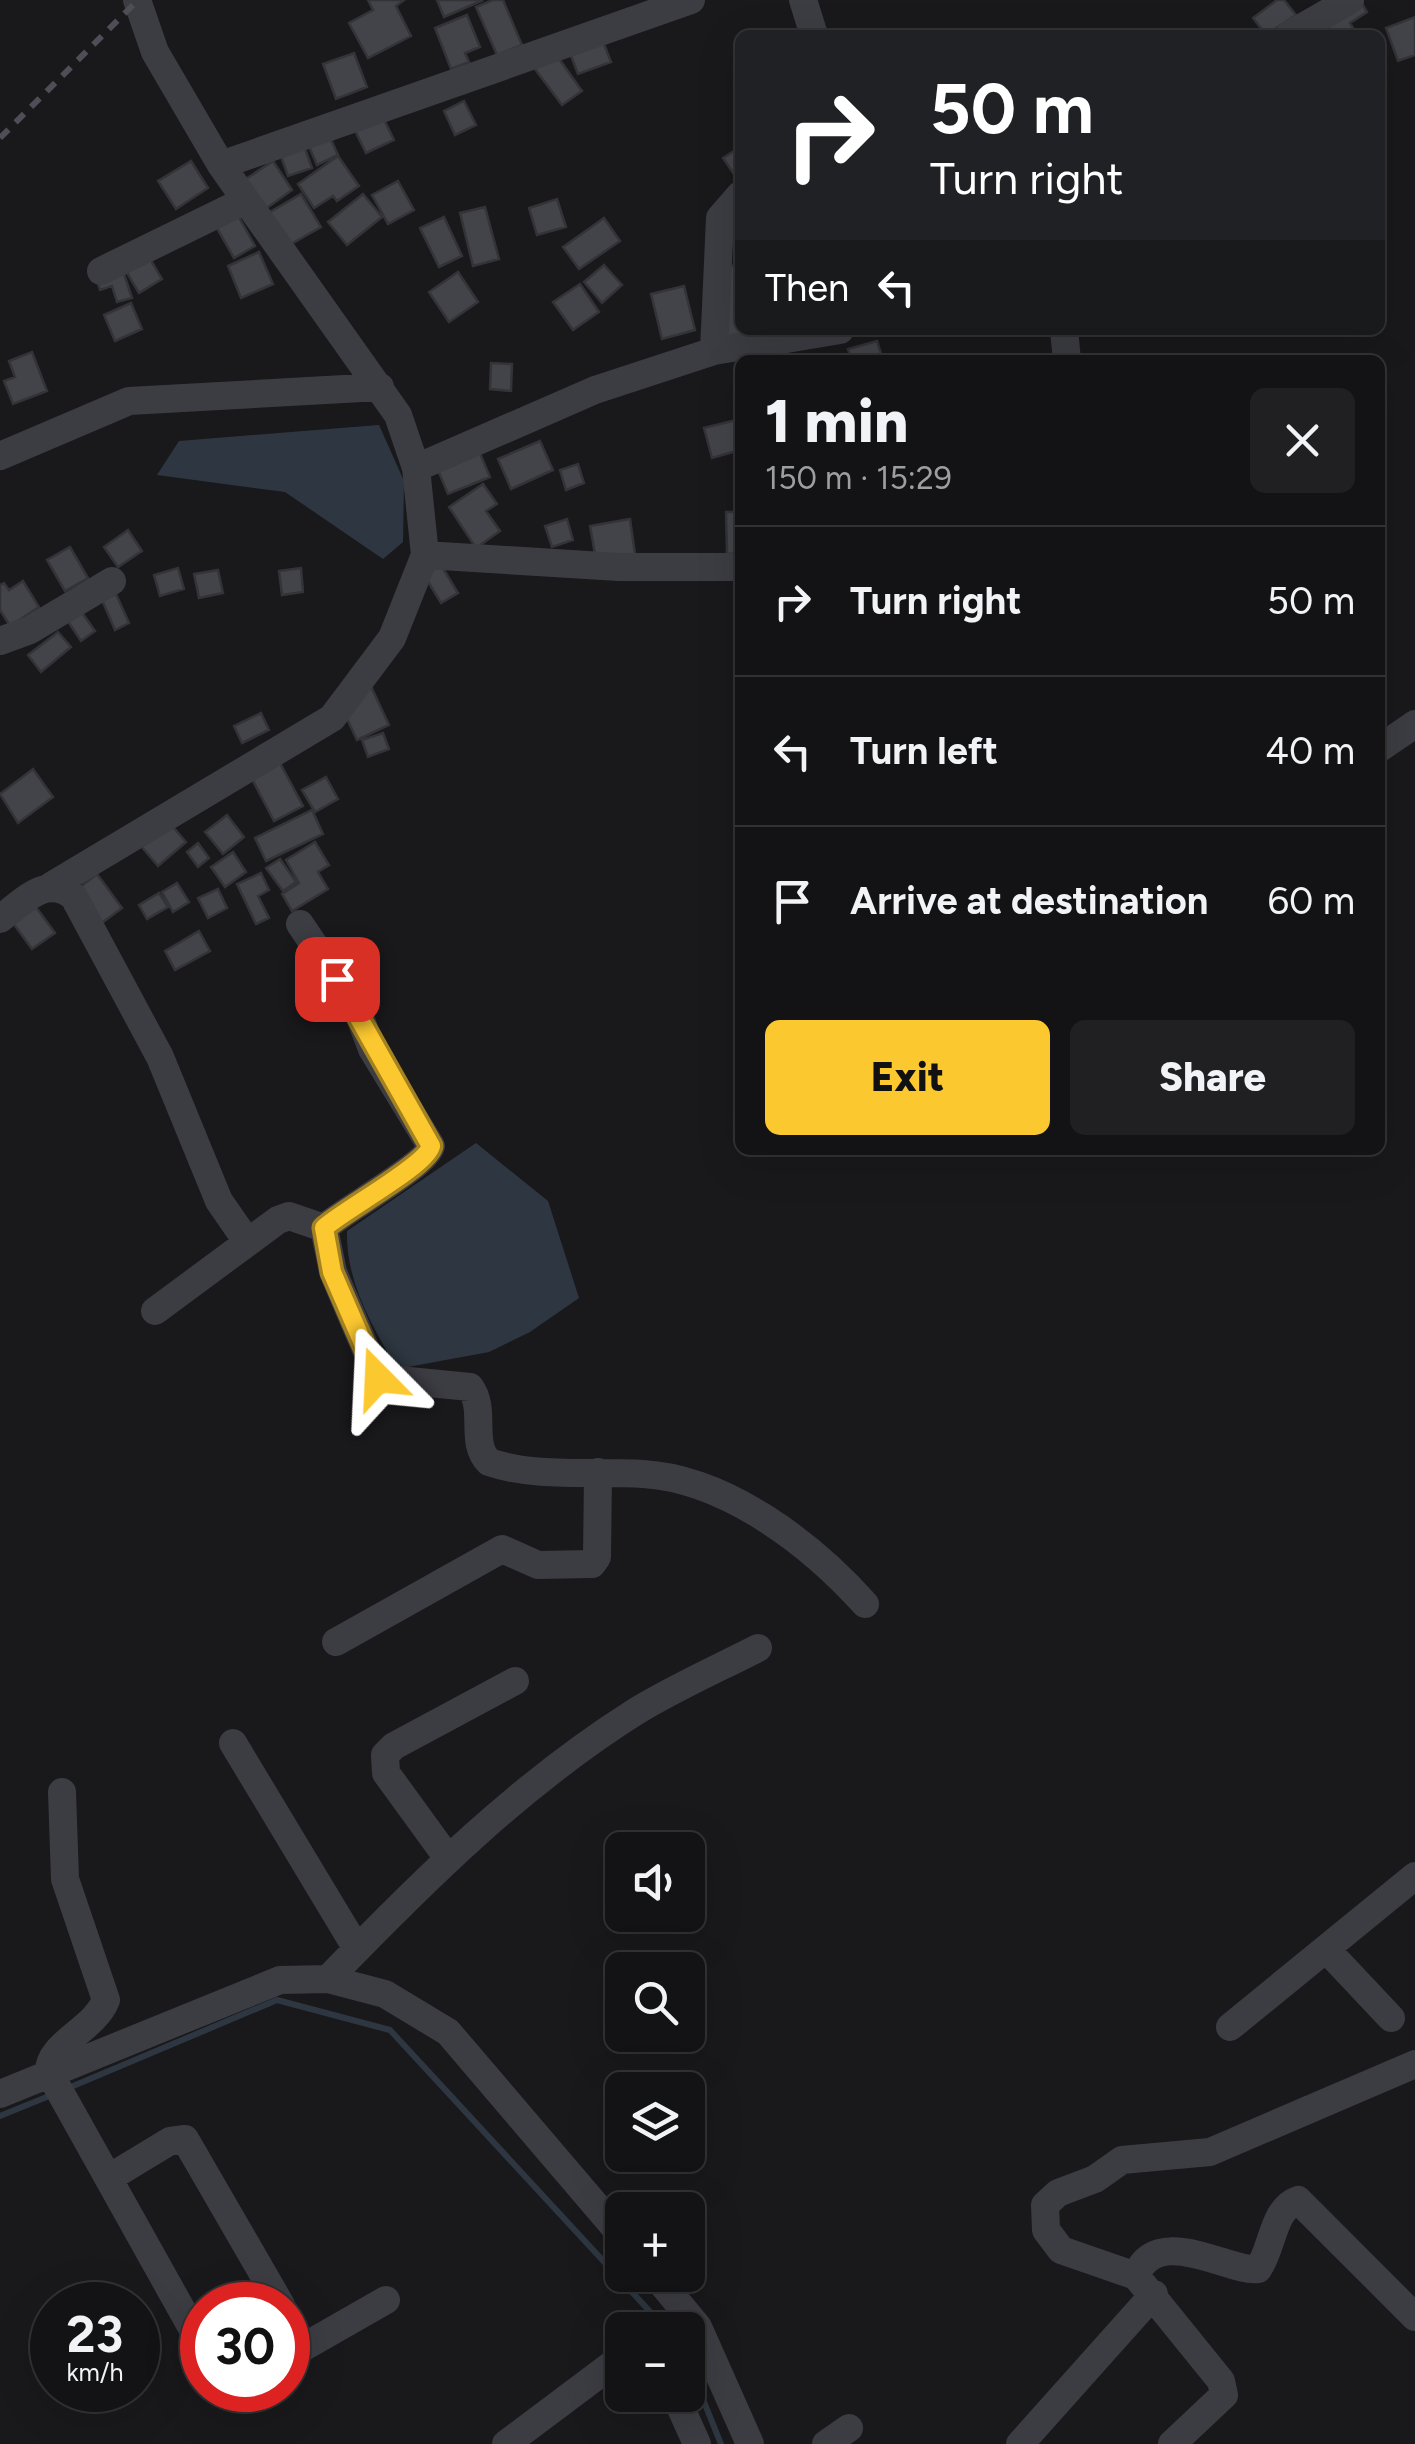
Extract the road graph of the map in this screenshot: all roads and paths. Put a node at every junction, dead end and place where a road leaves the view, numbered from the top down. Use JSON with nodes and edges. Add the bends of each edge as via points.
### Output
{"nodes":[{"id":1,"x":137,"y":0,"type":"edge"},
{"id":2,"x":691,"y":0,"type":"edge"},
{"id":3,"x":803,"y":0,"type":"edge"},
{"id":4,"x":1350,"y":0,"type":"edge"},
{"id":5,"x":812,"y":30,"type":"edge"},
{"id":6,"x":1298,"y":30,"type":"edge"},
{"id":7,"x":221,"y":165,"type":"junction"},
{"id":8,"x":244,"y":201,"type":"junction"},
{"id":9,"x":735,"y":201,"type":"edge"},
{"id":10,"x":101,"y":271,"type":"dead end"},
{"id":11,"x":808,"y":335,"type":"edge"},
{"id":12,"x":714,"y":350,"type":"junction"},
{"id":13,"x":380,"y":387,"type":"junction"},
{"id":14,"x":0,"y":456,"type":"edge"},
{"id":15,"x":416,"y":468,"type":"junction"},
{"id":16,"x":425,"y":554,"type":"junction"},
{"id":17,"x":735,"y":567,"type":"edge"},
{"id":18,"x":112,"y":581,"type":"dead end"},
{"id":19,"x":0,"y":642,"type":"edge"},
{"id":20,"x":1415,"y":724,"type":"edge"},
{"id":21,"x":1385,"y":745,"type":"edge"},
{"id":22,"x":51,"y":886,"type":"junction"},
{"id":23,"x":0,"y":919,"type":"edge"},
{"id":24,"x":300,"y":924,"type":"dead end"},
{"id":25,"x":324,"y":1228,"type":"junction"},
{"id":26,"x":246,"y":1240,"type":"junction"},
{"id":27,"x":155,"y":1311,"type":"dead end"},
{"id":28,"x":598,"y":1472,"type":"junction"},
{"id":29,"x":865,"y":1604,"type":"dead end"},
{"id":30,"x":336,"y":1642,"type":"dead end"},
{"id":31,"x":758,"y":1648,"type":"dead end"},
{"id":32,"x":515,"y":1682,"type":"dead end"},
{"id":33,"x":233,"y":1743,"type":"dead end"},
{"id":34,"x":62,"y":1792,"type":"dead end"},
{"id":35,"x":447,"y":1857,"type":"junction"},
{"id":36,"x":1415,"y":1876,"type":"edge"},
{"id":37,"x":1326,"y":1948,"type":"junction"},
{"id":38,"x":358,"y":1949,"type":"junction"},
{"id":39,"x":328,"y":1979,"type":"junction"},
{"id":40,"x":1391,"y":2018,"type":"dead end"},
{"id":41,"x":1230,"y":2027,"type":"dead end"},
{"id":42,"x":1414,"y":2066,"type":"edge"},
{"id":43,"x":56,"y":2084,"type":"junction"},
{"id":44,"x":0,"y":2094,"type":"edge"},
{"id":45,"x":108,"y":2178,"type":"junction"},
{"id":46,"x":605,"y":2216,"type":"edge"},
{"id":47,"x":268,"y":2282,"type":"edge"},
{"id":48,"x":1145,"y":2285,"type":"junction"},
{"id":49,"x":669,"y":2292,"type":"edge"},
{"id":50,"x":386,"y":2300,"type":"dead end"},
{"id":51,"x":180,"y":2307,"type":"edge"},
{"id":52,"x":1415,"y":2317,"type":"edge"},
{"id":53,"x":310,"y":2343,"type":"edge"},
{"id":54,"x":605,"y":2370,"type":"edge"},
{"id":55,"x":682,"y":2412,"type":"edge"},
{"id":56,"x":506,"y":2444,"type":"edge"},
{"id":57,"x":696,"y":2444,"type":"edge"},
{"id":58,"x":750,"y":2444,"type":"edge"},
{"id":59,"x":1020,"y":2444,"type":"edge"},
{"id":60,"x":1172,"y":2444,"type":"edge"}],
"edges":[{"from":1,"to":7,"type":"street","via":[[155,52]]},
{"from":2,"to":7,"type":"street"},
{"from":3,"to":5,"type":"street"},
{"from":4,"to":6,"type":"street"},
{"from":7,"to":8,"type":"street"},
{"from":8,"to":10,"type":"street"},
{"from":8,"to":13,"type":"street"},
{"from":9,"to":12,"type":"street","via":[[720,218]]},
{"from":11,"to":12,"type":"street"},
{"from":12,"to":15,"type":"street","via":[[596,390]]},
{"from":13,"to":14,"type":"street","via":[[129,401]]},
{"from":13,"to":15,"type":"street"},
{"from":15,"to":16,"type":"street"},
{"from":16,"to":17,"type":"street"},
{"from":16,"to":22,"type":"street","via":[[392,638],[332,718]]},
{"from":18,"to":19,"type":"street"},
{"from":20,"to":21,"type":"street"},
{"from":22,"to":23,"type":"street"},
{"from":22,"to":26,"type":"street","via":[[74,896],[160,1057],[219,1202]]},
{"from":24,"to":25,"type":"street","via":[[356,1007],[372,1048],[431,1146],[426,1158]]},
{"from":25,"to":26,"type":"street","via":[[286,1216]]},
{"from":25,"to":28,"type":"street","via":[[332,1272],[378,1378],[470,1387],[478,1401],[479,1448],[489,1462]]},
{"from":26,"to":27,"type":"street"},
{"from":28,"to":29,"type":"street","via":[[668,1476],[707,1488],[814,1554]]},
{"from":28,"to":30,"type":"street","via":[[592,1564],[538,1564],[502,1549]]},
{"from":31,"to":35,"type":"street","via":[[638,1710],[538,1779]]},
{"from":32,"to":35,"type":"street","via":[[385,1756],[386,1772]]},
{"from":33,"to":38,"type":"street"},
{"from":34,"to":43,"type":"street","via":[[65,1880],[106,2000],[86,2029],[56,2050]]},
{"from":35,"to":38,"type":"street"},
{"from":36,"to":37,"type":"street"},
{"from":37,"to":40,"type":"street"},
{"from":37,"to":41,"type":"street"},
{"from":38,"to":39,"type":"street"},
{"from":39,"to":43,"type":"street","via":[[280,1980]]},
{"from":39,"to":46,"type":"street","via":[[384,1994],[448,2032]]},
{"from":42,"to":48,"type":"street","via":[[1210,2152],[1122,2160],[1045,2205],[1046,2230],[1062,2250]]},
{"from":43,"to":44,"type":"street"},
{"from":43,"to":45,"type":"street"},
{"from":45,"to":47,"type":"street","via":[[185,2139]]},
{"from":45,"to":51,"type":"street"},
{"from":48,"to":52,"type":"street","via":[[1140,2266],[1156,2256],[1194,2252],[1258,2269],[1282,2214],[1298,2200]]},
{"from":48,"to":59,"type":"street"},
{"from":48,"to":60,"type":"street","via":[[1225,2388],[1218,2403]]},
{"from":49,"to":58,"type":"street","via":[[698,2328]]},
{"from":50,"to":53,"type":"street"},
{"from":54,"to":56,"type":"street"},
{"from":55,"to":57,"type":"street"}]}
